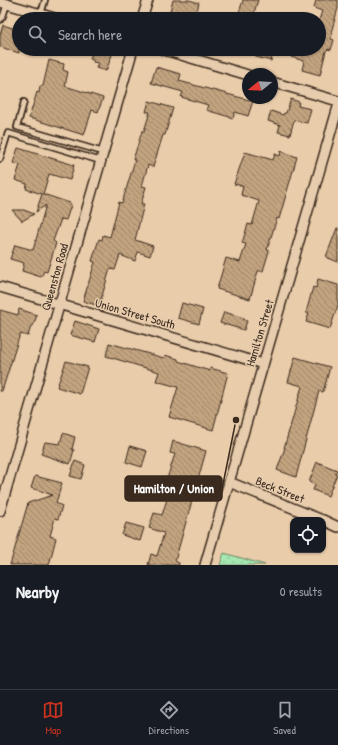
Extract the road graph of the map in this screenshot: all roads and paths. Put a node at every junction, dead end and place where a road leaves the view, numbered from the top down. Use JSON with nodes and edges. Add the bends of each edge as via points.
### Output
{"nodes":[{"id":1,"x":45,"y":0,"type":"edge"},
{"id":2,"x":148,"y":0,"type":"edge"},
{"id":3,"x":3,"y":3,"type":"edge"},
{"id":4,"x":34,"y":12,"type":"edge"},
{"id":5,"x":42,"y":12,"type":"edge"},
{"id":6,"x":144,"y":12,"type":"edge"},
{"id":7,"x":0,"y":20,"type":"edge"},
{"id":8,"x":131,"y":56,"type":"edge"},
{"id":9,"x":198,"y":56,"type":"edge"},
{"id":10,"x":242,"y":73,"type":"edge"},
{"id":11,"x":278,"y":84,"type":"edge"},
{"id":12,"x":338,"y":101,"type":"edge"},
{"id":13,"x":24,"y":102,"type":"dead end"},
{"id":14,"x":338,"y":107,"type":"edge"},
{"id":15,"x":102,"y":157,"type":"junction"},
{"id":16,"x":0,"y":159,"type":"edge"},
{"id":17,"x":0,"y":287,"type":"edge"},
{"id":18,"x":60,"y":304,"type":"junction"},
{"id":19,"x":263,"y":364,"type":"junction"},
{"id":20,"x":228,"y":482,"type":"junction"},
{"id":21,"x":0,"y":511,"type":"edge"},
{"id":22,"x":316,"y":517,"type":"edge"},
{"id":23,"x":326,"y":521,"type":"edge"},
{"id":24,"x":338,"y":526,"type":"edge"},
{"id":25,"x":205,"y":565,"type":"edge"}],
"edges":[{"from":1,"to":5,"type":"lane"},
{"from":2,"to":6,"type":"street"},
{"from":3,"to":4,"type":"street"},
{"from":3,"to":7,"type":"lane","via":[[3,16]]},
{"from":8,"to":15,"type":"street","name":"Queenston Road"},
{"from":9,"to":10,"type":"street"},
{"from":11,"to":12,"type":"street"},
{"from":13,"to":15,"type":"lane","via":[[17,127]]},
{"from":14,"to":19,"type":"street","name":"Hamilton Street"},
{"from":15,"to":16,"type":"lane","via":[[8,133]]},
{"from":15,"to":18,"type":"street","name":"Queenston Road"},
{"from":17,"to":18,"type":"street","name":"Union Street South"},
{"from":18,"to":19,"type":"street","name":"Union Street South"},
{"from":18,"to":21,"type":"street","name":"Queenston Road"},
{"from":19,"to":20,"type":"street","name":"Hamilton Street"},
{"from":20,"to":22,"type":"street","name":"Beck Street"},
{"from":20,"to":25,"type":"street","name":"Hamilton Street"},
{"from":23,"to":24,"type":"street","name":"Beck Street"}]}
